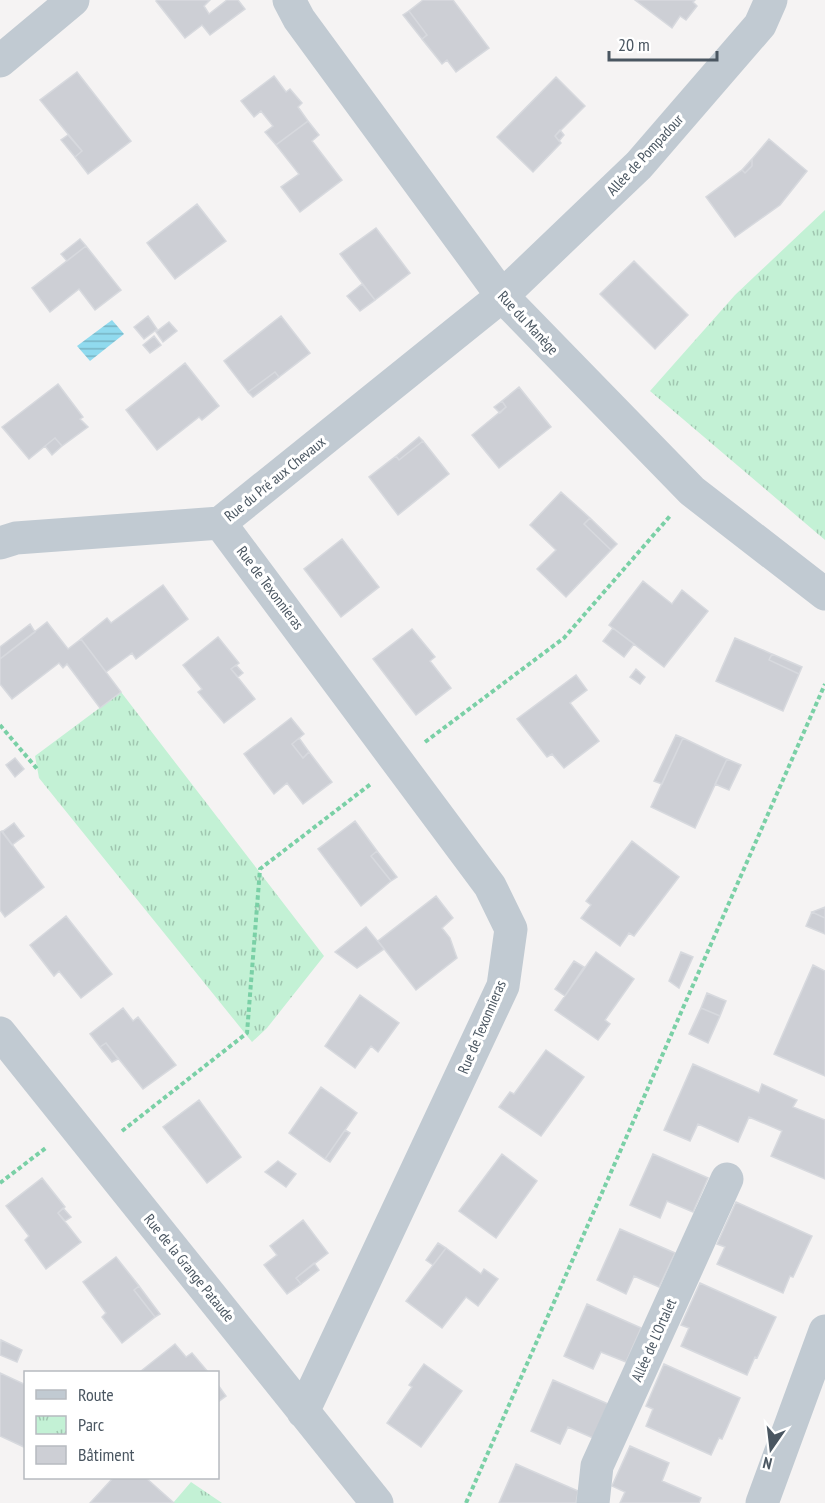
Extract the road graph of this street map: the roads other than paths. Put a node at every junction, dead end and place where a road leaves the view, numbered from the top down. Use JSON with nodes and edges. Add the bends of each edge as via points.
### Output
{"nodes":[{"id":1,"x":73,"y":0,"type":"edge"},
{"id":2,"x":289,"y":0,"type":"edge"},
{"id":3,"x":771,"y":0,"type":"edge"},
{"id":4,"x":0,"y":61,"type":"edge"},
{"id":5,"x":502,"y":296,"type":"junction"},
{"id":6,"x":220,"y":523,"type":"junction"},
{"id":7,"x":0,"y":543,"type":"edge"},
{"id":8,"x":825,"y":594,"type":"edge"},
{"id":9,"x":0,"y":1033,"type":"edge"},
{"id":10,"x":727,"y":1179,"type":"dead end"},
{"id":11,"x":825,"y":1331,"type":"edge"},
{"id":12,"x":303,"y":1412,"type":"junction"},
{"id":13,"x":377,"y":1503,"type":"edge"},
{"id":14,"x":593,"y":1503,"type":"edge"},
{"id":15,"x":762,"y":1503,"type":"edge"}],
"edges":[{"from":1,"to":4,"type":"street"},
{"from":2,"to":5,"type":"street","name":"Rue du Manège"},
{"from":3,"to":5,"type":"street","name":"Allée de Pompadour","via":[[760,25],[639,165]]},
{"from":5,"to":6,"type":"street","name":"Rue du Pré aux Chevaux"},
{"from":5,"to":8,"type":"street","name":"Rue du Manège","via":[[692,491]]},
{"from":6,"to":7,"type":"street","name":"Rue du Pré aux Chevaux","via":[[16,538]]},
{"from":6,"to":12,"type":"street","name":"Rue de Texonnieras","via":[[490,886],[511,929],[503,986]]},
{"from":9,"to":12,"type":"street","name":"Rue de la Grange Pataude"},
{"from":10,"to":14,"type":"street","name":"Allée de L'Ortalet","via":[[597,1466]]},
{"from":11,"to":15,"type":"street"},
{"from":12,"to":13,"type":"street","name":"Rue de la Grange Pataude"}]}
